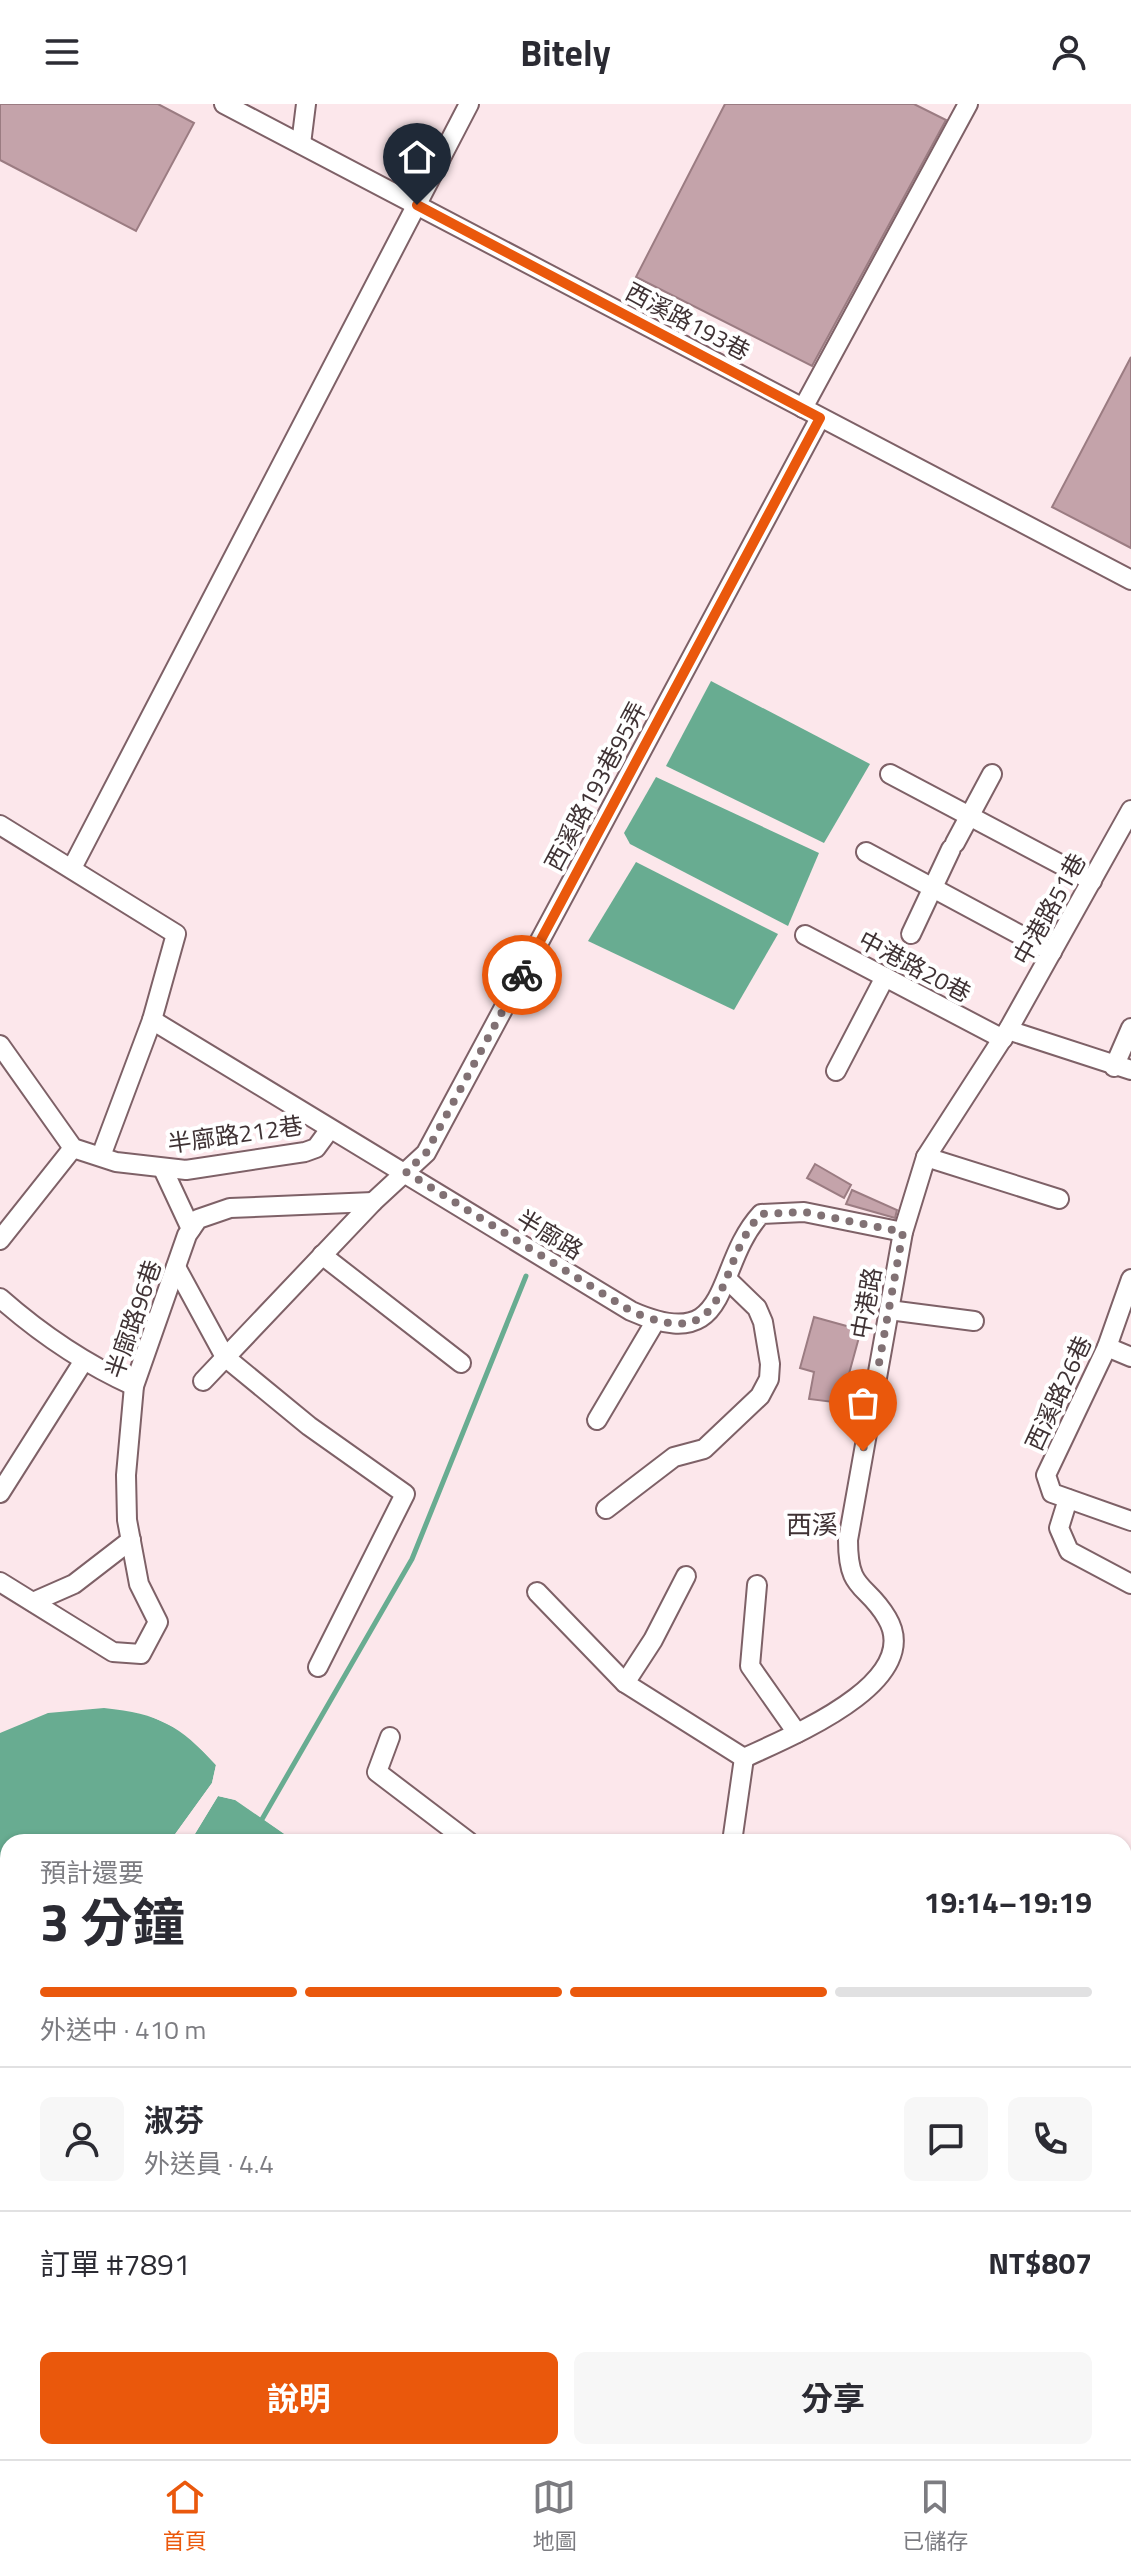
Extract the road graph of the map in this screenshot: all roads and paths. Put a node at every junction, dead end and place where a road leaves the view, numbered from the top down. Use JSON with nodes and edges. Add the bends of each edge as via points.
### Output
{"nodes":[{"id":1,"x":224,"y":104,"type":"edge"},
{"id":2,"x":306,"y":104,"type":"edge"},
{"id":3,"x":469,"y":104,"type":"edge"},
{"id":4,"x":968,"y":104,"type":"edge"},
{"id":5,"x":301,"y":144,"type":"junction"},
{"id":6,"x":417,"y":205,"type":"junction"},
{"id":7,"x":803,"y":408,"type":"junction"},
{"id":8,"x":820,"y":418,"type":"junction"},
{"id":9,"x":1131,"y":580,"type":"edge"},
{"id":10,"x":890,"y":774,"type":"dead end"},
{"id":11,"x":992,"y":774,"type":"dead end"},
{"id":12,"x":1131,"y":810,"type":"edge"},
{"id":13,"x":969,"y":816,"type":"junction"},
{"id":14,"x":0,"y":825,"type":"edge"},
{"id":15,"x":866,"y":852,"type":"dead end"},
{"id":16,"x":72,"y":868,"type":"junction"},
{"id":17,"x":1092,"y":881,"type":"junction"},
{"id":18,"x":933,"y":887,"type":"junction"},
{"id":19,"x":911,"y":934,"type":"dead end"},
{"id":20,"x":805,"y":935,"type":"dead end"},
{"id":21,"x":1052,"y":952,"type":"junction"},
{"id":22,"x":885,"y":977,"type":"junction"},
{"id":23,"x":152,"y":1020,"type":"junction"},
{"id":24,"x":1131,"y":1028,"type":"edge"},
{"id":25,"x":1005,"y":1035,"type":"junction"},
{"id":26,"x":0,"y":1045,"type":"edge"},
{"id":27,"x":1122,"y":1068,"type":"edge"},
{"id":28,"x":836,"y":1071,"type":"dead end"},
{"id":29,"x":330,"y":1129,"type":"junction"},
{"id":30,"x":73,"y":1148,"type":"junction"},
{"id":31,"x":101,"y":1156,"type":"junction"},
{"id":32,"x":926,"y":1157,"type":"junction"},
{"id":33,"x":163,"y":1169,"type":"junction"},
{"id":34,"x":406,"y":1172,"type":"junction"},
{"id":35,"x":1059,"y":1199,"type":"dead end"},
{"id":36,"x":373,"y":1202,"type":"junction"},
{"id":37,"x":191,"y":1229,"type":"junction"},
{"id":38,"x":903,"y":1232,"type":"junction"},
{"id":39,"x":0,"y":1240,"type":"edge"},
{"id":40,"x":322,"y":1255,"type":"junction"},
{"id":41,"x":176,"y":1267,"type":"junction"},
{"id":42,"x":727,"y":1279,"type":"junction"},
{"id":43,"x":1131,"y":1279,"type":"edge"},
{"id":44,"x":0,"y":1298,"type":"edge"},
{"id":45,"x":889,"y":1310,"type":"junction"},
{"id":46,"x":974,"y":1321,"type":"dead end"},
{"id":47,"x":655,"y":1322,"type":"junction"},
{"id":48,"x":1107,"y":1347,"type":"junction"},
{"id":49,"x":225,"y":1357,"type":"junction"},
{"id":50,"x":1131,"y":1357,"type":"edge"},
{"id":51,"x":83,"y":1362,"type":"junction"},
{"id":52,"x":461,"y":1363,"type":"dead end"},
{"id":53,"x":203,"y":1381,"type":"dead end"},
{"id":54,"x":134,"y":1386,"type":"junction"},
{"id":55,"x":597,"y":1420,"type":"dead end"},
{"id":56,"x":0,"y":1493,"type":"edge"},
{"id":57,"x":1068,"y":1499,"type":"junction"},
{"id":58,"x":606,"y":1509,"type":"dead end"},
{"id":59,"x":1131,"y":1521,"type":"edge"},
{"id":60,"x":131,"y":1540,"type":"junction"},
{"id":61,"x":686,"y":1576,"type":"dead end"},
{"id":62,"x":0,"y":1582,"type":"edge"},
{"id":63,"x":1131,"y":1584,"type":"edge"},
{"id":64,"x":757,"y":1585,"type":"dead end"},
{"id":65,"x":537,"y":1592,"type":"dead end"},
{"id":66,"x":33,"y":1602,"type":"junction"},
{"id":67,"x":318,"y":1667,"type":"dead end"},
{"id":68,"x":625,"y":1683,"type":"junction"},
{"id":69,"x":797,"y":1733,"type":"junction"},
{"id":70,"x":390,"y":1737,"type":"dead end"},
{"id":71,"x":744,"y":1758,"type":"junction"},
{"id":72,"x":458,"y":1834,"type":"edge"},
{"id":73,"x":733,"y":1834,"type":"edge"}],
"edges":[{"from":1,"to":5,"type":"street","name":"西溪路193巷"},
{"from":2,"to":5,"type":"street"},
{"from":3,"to":6,"type":"street"},
{"from":4,"to":7,"type":"street"},
{"from":5,"to":6,"type":"street","name":"西溪路193巷"},
{"from":6,"to":7,"type":"street","name":"西溪路193巷"},
{"from":6,"to":16,"type":"street"},
{"from":7,"to":8,"type":"street","name":"西溪路193巷"},
{"from":8,"to":9,"type":"street","name":"西溪路193巷"},
{"from":8,"to":34,"type":"street","name":"西溪路193巷95弄","via":[[426,1153]]},
{"from":10,"to":13,"type":"street"},
{"from":11,"to":13,"type":"street"},
{"from":12,"to":17,"type":"street","name":"中港路51巷"},
{"from":13,"to":17,"type":"street"},
{"from":13,"to":18,"type":"street"},
{"from":14,"to":16,"type":"street"},
{"from":15,"to":18,"type":"street"},
{"from":16,"to":23,"type":"street","via":[[176,934]]},
{"from":17,"to":21,"type":"street","name":"中港路51巷"},
{"from":18,"to":19,"type":"street"},
{"from":18,"to":21,"type":"street"},
{"from":20,"to":22,"type":"street","name":"中港路20巷"},
{"from":21,"to":25,"type":"street","name":"中港路51巷"},
{"from":22,"to":25,"type":"street","name":"中港路20巷"},
{"from":22,"to":28,"type":"street"},
{"from":23,"to":29,"type":"street","name":"半廍路"},
{"from":23,"to":31,"type":"street"},
{"from":24,"to":27,"type":"street"},
{"from":25,"to":27,"type":"street"},
{"from":25,"to":32,"type":"street","name":"中港路"},
{"from":26,"to":30,"type":"street"},
{"from":29,"to":33,"type":"street","name":"半廍路212巷","via":[[316,1148],[305,1152]]},
{"from":29,"to":34,"type":"street","name":"半廍路"},
{"from":30,"to":31,"type":"street","name":"半廍路212巷"},
{"from":30,"to":39,"type":"street"},
{"from":31,"to":33,"type":"street","name":"半廍路212巷"},
{"from":32,"to":35,"type":"street"},
{"from":32,"to":38,"type":"street","name":"中港路"},
{"from":33,"to":37,"type":"street"},
{"from":34,"to":36,"type":"street"},
{"from":34,"to":47,"type":"street","name":"半廍路"},
{"from":36,"to":37,"type":"street","via":[[230,1208],[198,1219]]},
{"from":36,"to":40,"type":"street"},
{"from":37,"to":41,"type":"street","name":"半廍路96巷"},
{"from":38,"to":42,"type":"street","name":"半廍路","via":[[804,1212],[761,1214],[746,1231]]},
{"from":38,"to":45,"type":"street","name":"中港路"},
{"from":40,"to":49,"type":"street"},
{"from":40,"to":52,"type":"street"},
{"from":41,"to":49,"type":"street"},
{"from":41,"to":54,"type":"street","name":"半廍路96巷"},
{"from":42,"to":47,"type":"street","name":"半廍路","via":[[712,1311],[700,1321]]},
{"from":42,"to":58,"type":"street","via":[[757,1308],[763,1322],[769,1379],[760,1396],[704,1449],[674,1457]]},
{"from":43,"to":48,"type":"street","name":"西溪路26巷"},
{"from":44,"to":51,"type":"street"},
{"from":45,"to":46,"type":"street"},
{"from":45,"to":69,"type":"street","name":"中港路","via":[[848,1569],[887,1618],[894,1646],[879,1679]]},
{"from":47,"to":55,"type":"street"},
{"from":48,"to":50,"type":"street"},
{"from":48,"to":57,"type":"street","name":"西溪路26巷","via":[[1046,1475],[1052,1493]]},
{"from":49,"to":53,"type":"street"},
{"from":49,"to":67,"type":"street","via":[[309,1426],[405,1494]]},
{"from":51,"to":54,"type":"street"},
{"from":51,"to":56,"type":"street"},
{"from":54,"to":60,"type":"street","name":"半廍路96巷","via":[[126,1475]]},
{"from":57,"to":59,"type":"street"},
{"from":57,"to":63,"type":"street","via":[[1059,1528],[1069,1551]]},
{"from":60,"to":66,"type":"street","via":[[74,1584]]},
{"from":60,"to":66,"type":"street","name":"半廍路96巷","via":[[139,1584],[158,1622],[141,1654],[113,1652]]},
{"from":61,"to":68,"type":"street"},
{"from":62,"to":66,"type":"street"},
{"from":64,"to":69,"type":"street","via":[[750,1666]]},
{"from":65,"to":68,"type":"street"},
{"from":68,"to":71,"type":"street"},
{"from":69,"to":71,"type":"street","name":"中港路"},
{"from":70,"to":72,"type":"street","via":[[377,1772]]},
{"from":71,"to":73,"type":"street"}]}
